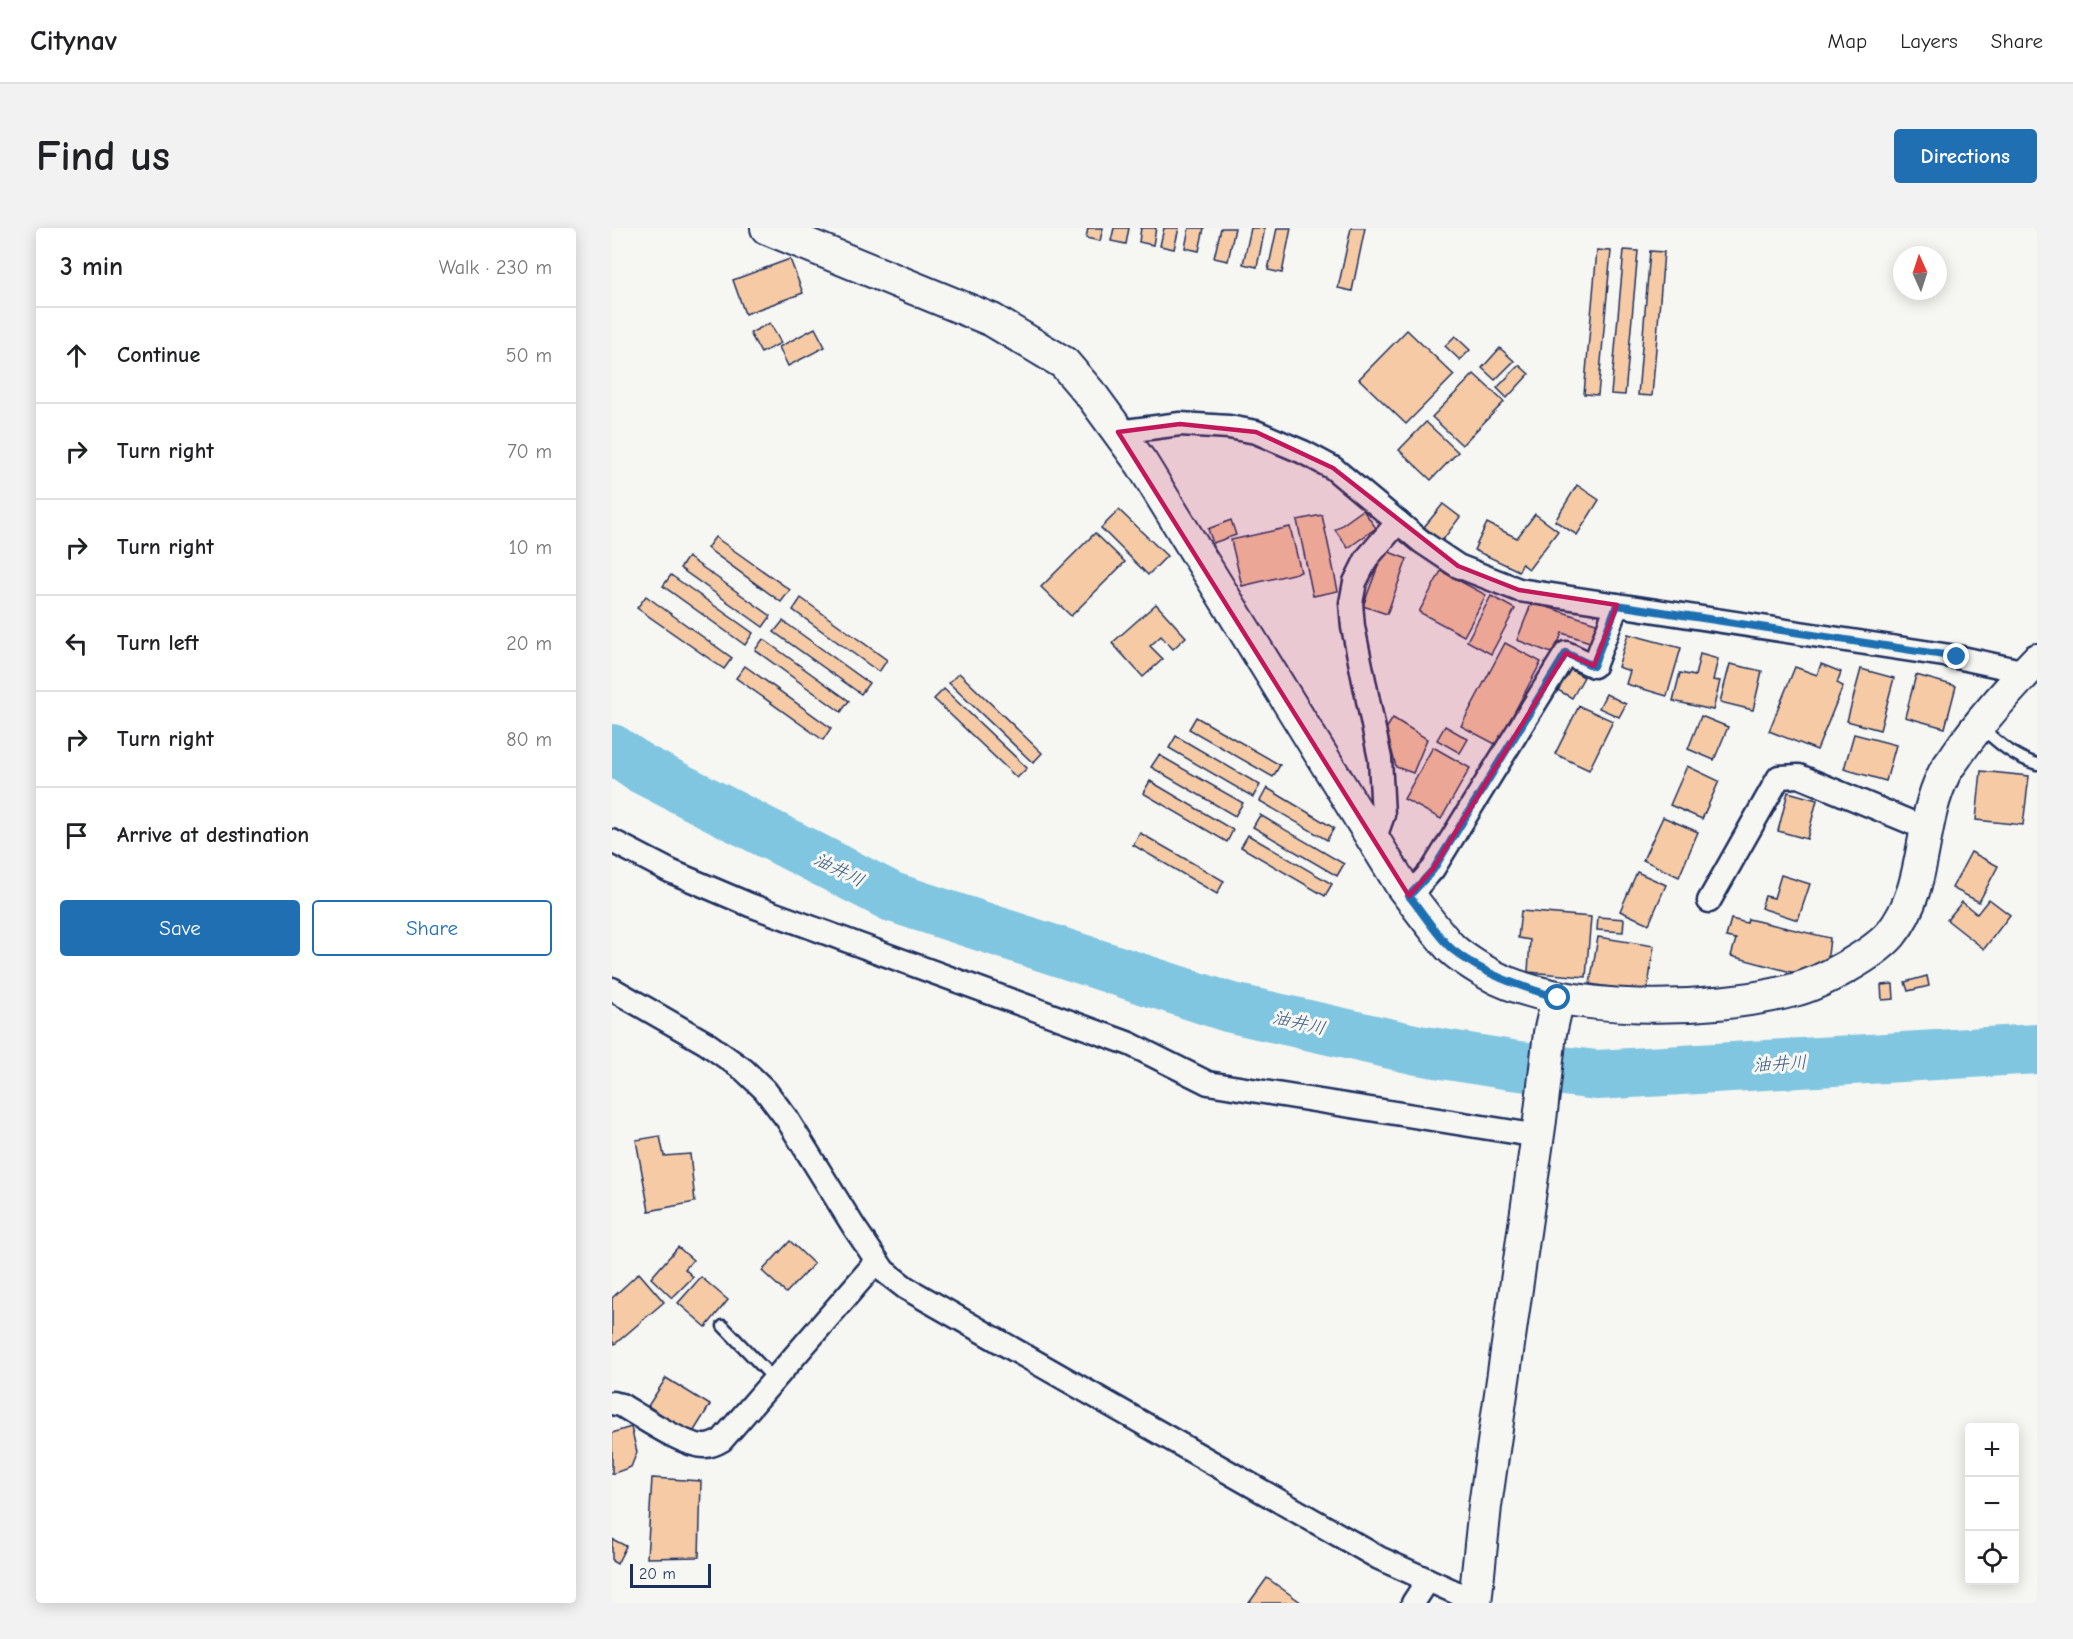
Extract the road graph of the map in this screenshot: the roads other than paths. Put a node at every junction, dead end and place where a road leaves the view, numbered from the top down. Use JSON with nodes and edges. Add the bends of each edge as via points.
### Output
{"nodes":[{"id":1,"x":767,"y":228,"type":"edge"},
{"id":2,"x":1118,"y":432,"type":"junction"},
{"id":3,"x":1398,"y":522,"type":"junction"},
{"id":4,"x":1617,"y":605,"type":"junction"},
{"id":5,"x":2031,"y":666,"type":"edge"},
{"id":6,"x":1979,"y":725,"type":"junction"},
{"id":7,"x":2037,"y":764,"type":"edge"},
{"id":8,"x":1928,"y":829,"type":"junction"},
{"id":9,"x":1374,"y":840,"type":"junction"},
{"id":10,"x":612,"y":841,"type":"edge"},
{"id":11,"x":1409,"y":896,"type":"junction"},
{"id":12,"x":1709,"y":901,"type":"dead end"},
{"id":13,"x":612,"y":989,"type":"edge"},
{"id":14,"x":1558,"y":998,"type":"junction"},
{"id":15,"x":1539,"y":1128,"type":"junction"},
{"id":16,"x":877,"y":1261,"type":"junction"},
{"id":17,"x":723,"y":1326,"type":"dead end"},
{"id":18,"x":775,"y":1380,"type":"junction"},
{"id":19,"x":612,"y":1402,"type":"edge"},
{"id":20,"x":1428,"y":1580,"type":"junction"},
{"id":21,"x":1475,"y":1602,"type":"edge"},
{"id":22,"x":1413,"y":1603,"type":"edge"}],
"edges":[{"from":1,"to":2,"type":"street","via":[[992,320],[1064,363]]},
{"from":2,"to":3,"type":"street","via":[[1180,424],[1256,432],[1334,468]]},
{"from":2,"to":9,"type":"street","via":[[1142,464]]},
{"from":3,"to":4,"type":"street","via":[[1458,566],[1484,577],[1519,590]]},
{"from":3,"to":9,"type":"street","via":[[1367,558],[1355,582],[1351,603],[1380,759],[1383,814]]},
{"from":4,"to":5,"type":"street"},
{"from":4,"to":11,"type":"street","via":[[1593,666],[1566,653],[1433,870]]},
{"from":5,"to":6,"type":"street"},
{"from":6,"to":7,"type":"lane","via":[[2020,759]]},
{"from":6,"to":8,"type":"street","via":[[1943,776]]},
{"from":8,"to":12,"type":"street","via":[[1798,776],[1779,777]]},
{"from":8,"to":14,"type":"street","via":[[1912,900],[1890,935],[1849,966],[1830,975],[1796,990],[1682,1006]]},
{"from":9,"to":11,"type":"street"},
{"from":10,"to":15,"type":"street","via":[[744,902],[1130,1044],[1208,1083]]},
{"from":11,"to":14,"type":"street","via":[[1452,949],[1489,974]]},
{"from":13,"to":16,"type":"street","via":[[706,1043],[765,1090]]},
{"from":14,"to":15,"type":"street"},
{"from":15,"to":21,"type":"street"},
{"from":16,"to":18,"type":"street"},
{"from":16,"to":20,"type":"street","via":[[906,1288],[1379,1558]]},
{"from":17,"to":18,"type":"lane"},
{"from":18,"to":19,"type":"street","via":[[722,1440],[703,1446],[682,1440]]},
{"from":20,"to":21,"type":"street"},
{"from":20,"to":22,"type":"street"}]}
